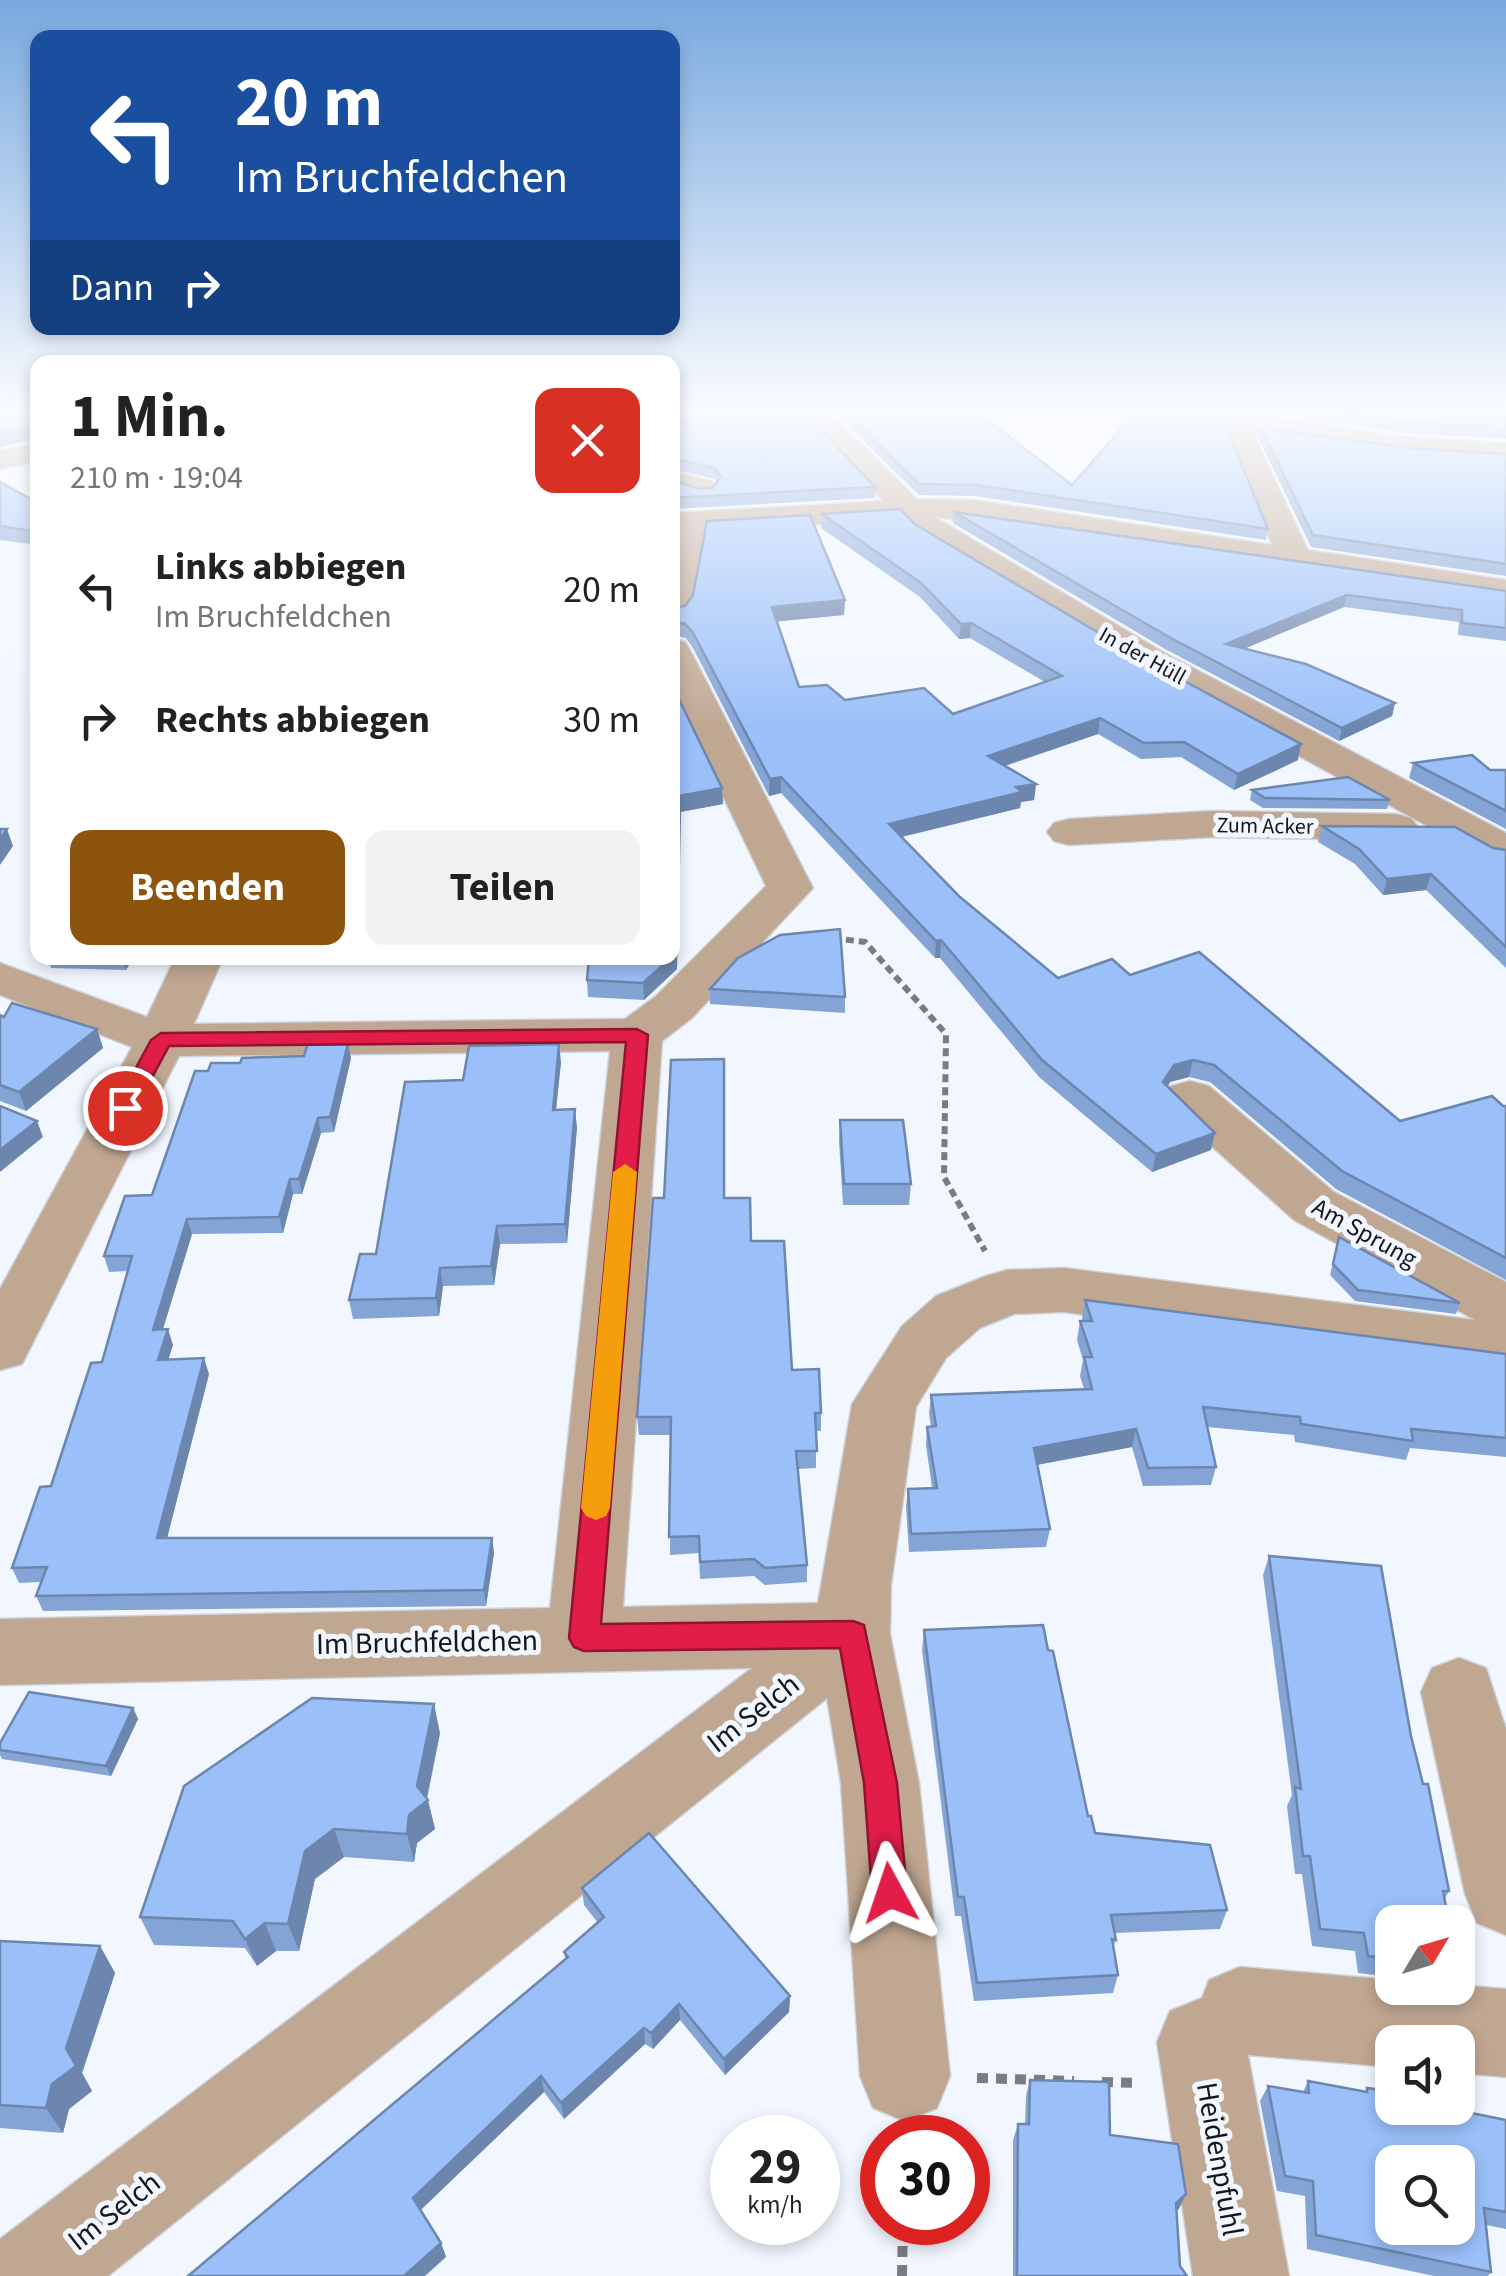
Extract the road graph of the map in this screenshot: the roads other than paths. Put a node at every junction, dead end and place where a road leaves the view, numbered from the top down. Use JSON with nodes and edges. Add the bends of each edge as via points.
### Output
{"nodes":[{"id":1,"x":753,"y":518,"type":"edge"},
{"id":2,"x":917,"y":518,"type":"edge"},
{"id":3,"x":1029,"y":518,"type":"edge"},
{"id":4,"x":1277,"y":518,"type":"edge"},
{"id":5,"x":681,"y":522,"type":"edge"},
{"id":6,"x":1295,"y":558,"type":"junction"},
{"id":7,"x":1506,"y":590,"type":"edge"},
{"id":8,"x":680,"y":666,"type":"edge"},
{"id":9,"x":1460,"y":825,"type":"junction"},
{"id":10,"x":1069,"y":832,"type":"dead end"},
{"id":11,"x":1506,"y":851,"type":"edge"},
{"id":12,"x":196,"y":965,"type":"edge"},
{"id":13,"x":0,"y":978,"type":"edge"},
{"id":14,"x":637,"y":1035,"type":"junction"},
{"id":15,"x":161,"y":1040,"type":"junction"},
{"id":16,"x":1190,"y":1098,"type":"dead end"},
{"id":17,"x":1506,"y":1309,"type":"edge"},
{"id":18,"x":0,"y":1347,"type":"edge"},
{"id":19,"x":1506,"y":1347,"type":"edge"},
{"id":20,"x":854,"y":1610,"type":"junction"},
{"id":21,"x":584,"y":1638,"type":"junction"},
{"id":22,"x":0,"y":1652,"type":"edge"},
{"id":23,"x":1459,"y":1692,"type":"dead end"},
{"id":24,"x":1506,"y":1894,"type":"edge"},
{"id":25,"x":1506,"y":2033,"type":"edge"},
{"id":26,"x":905,"y":2076,"type":"road end"},
{"id":27,"x":31,"y":2276,"type":"edge"},
{"id":28,"x":1241,"y":2276,"type":"edge"}],
"edges":[{"from":1,"to":5,"type":"street"},
{"from":2,"to":9,"type":"street","name":"In der Hüll","via":[[1115,640]]},
{"from":3,"to":6,"type":"street"},
{"from":4,"to":6,"type":"street"},
{"from":6,"to":7,"type":"street"},
{"from":8,"to":14,"type":"street","via":[[790,888],[674,1007]]},
{"from":9,"to":10,"type":"street","name":"Zum Acker","via":[[1162,825]]},
{"from":9,"to":11,"type":"street","name":"In der Hüll"},
{"from":12,"to":15,"type":"street"},
{"from":13,"to":15,"type":"street"},
{"from":14,"to":15,"type":"street"},
{"from":14,"to":21,"type":"street"},
{"from":15,"to":18,"type":"street"},
{"from":16,"to":17,"type":"street","name":"Am Sprung","via":[[1314,1206]]},
{"from":19,"to":20,"type":"street","via":[[1092,1291],[1006,1292],[958,1312],[924,1342],[884,1404]]},
{"from":20,"to":21,"type":"street","name":"Im Bruchfeldchen"},
{"from":20,"to":26,"type":"street","via":[[880,1783]]},
{"from":20,"to":27,"type":"street","name":"Im Selch"},
{"from":21,"to":22,"type":"street","name":"Im Bruchfeldchen"},
{"from":23,"to":24,"type":"street"},
{"from":25,"to":28,"type":"street","name":"Heidenpfuhl","via":[[1215,2046]]}]}
